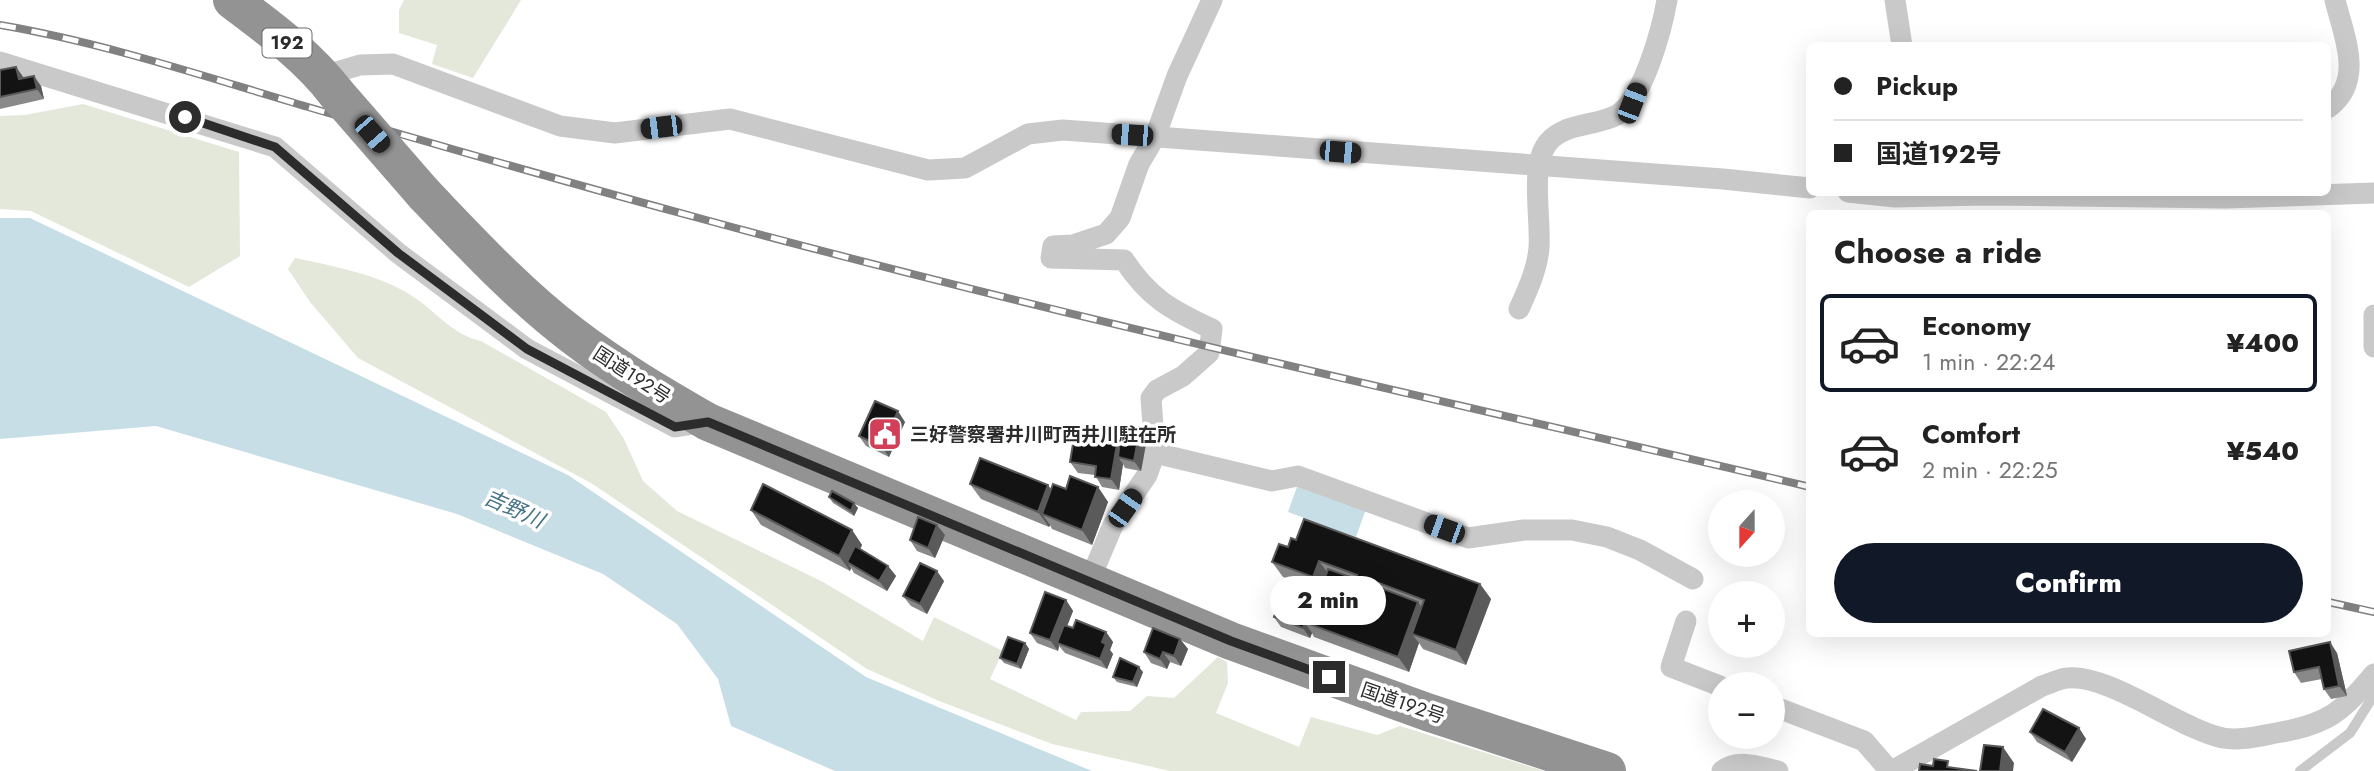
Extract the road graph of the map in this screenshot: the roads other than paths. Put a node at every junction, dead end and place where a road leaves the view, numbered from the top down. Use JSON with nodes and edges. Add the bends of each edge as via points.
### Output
{"nodes":[{"id":1,"x":232,"y":0,"type":"edge"},
{"id":2,"x":1212,"y":0,"type":"edge"},
{"id":3,"x":1667,"y":0,"type":"edge"},
{"id":4,"x":1895,"y":0,"type":"edge"},
{"id":5,"x":2335,"y":0,"type":"edge"},
{"id":6,"x":1901,"y":42,"type":"edge"},
{"id":7,"x":0,"y":62,"type":"edge"},
{"id":8,"x":330,"y":85,"type":"junction"},
{"id":9,"x":2331,"y":105,"type":"edge"},
{"id":10,"x":1155,"y":137,"type":"junction"},
{"id":11,"x":1539,"y":168,"type":"junction"},
{"id":12,"x":1806,"y":188,"type":"edge"},
{"id":13,"x":2374,"y":193,"type":"edge"},
{"id":14,"x":1880,"y":196,"type":"edge"},
{"id":15,"x":1974,"y":196,"type":"edge"},
{"id":16,"x":2233,"y":196,"type":"edge"},
{"id":17,"x":1919,"y":201,"type":"edge"},
{"id":18,"x":2293,"y":204,"type":"edge"},
{"id":19,"x":1519,"y":309,"type":"dead end"},
{"id":20,"x":2374,"y":316,"type":"edge"},
{"id":21,"x":2374,"y":347,"type":"edge"},
{"id":22,"x":708,"y":422,"type":"junction"},
{"id":23,"x":1155,"y":453,"type":"junction"},
{"id":24,"x":1693,"y":579,"type":"dead end"},
{"id":25,"x":1089,"y":582,"type":"junction"},
{"id":26,"x":1686,"y":621,"type":"dead end"},
{"id":27,"x":2374,"y":674,"type":"edge"},
{"id":28,"x":1708,"y":681,"type":"edge"},
{"id":29,"x":2374,"y":695,"type":"edge"},
{"id":30,"x":1785,"y":711,"type":"edge"},
{"id":31,"x":1607,"y":771,"type":"edge"},
{"id":32,"x":1722,"y":771,"type":"edge"},
{"id":33,"x":1778,"y":771,"type":"edge"},
{"id":34,"x":1891,"y":771,"type":"edge"},
{"id":35,"x":2300,"y":771,"type":"edge"}],
"edges":[{"from":1,"to":8,"type":"highway","name":"国道192号","number":"192","via":[[281,37]]},
{"from":2,"to":10,"type":"street"},
{"from":3,"to":11,"type":"street","via":[[1662,29],[1632,103],[1616,116],[1564,130],[1545,146]]},
{"from":4,"to":6,"type":"street"},
{"from":5,"to":9,"type":"street","via":[[2350,63],[2347,88]]},
{"from":7,"to":22,"type":"street","via":[[275,147],[398,253],[527,349],[675,427]]},
{"from":8,"to":10,"type":"street","via":[[360,65],[393,64],[559,126],[615,133],[730,119],[928,170],[965,168],[1028,134],[1063,130]]},
{"from":8,"to":22,"type":"highway","name":"国道192号","number":"192","bridge":true,"via":[[486,259],[571,334]]},
{"from":10,"to":11,"type":"street"},
{"from":10,"to":23,"type":"street","via":[[1114,227],[1073,245],[1053,246],[1051,258],[1124,260],[1141,286],[1167,308],[1212,329],[1209,353],[1152,398]]},
{"from":11,"to":12,"type":"street"},
{"from":11,"to":19,"type":"street","via":[[1539,249]]},
{"from":13,"to":18,"type":"street"},
{"from":14,"to":17,"type":"street"},
{"from":15,"to":17,"type":"street"},
{"from":16,"to":18,"type":"street"},
{"from":20,"to":21,"type":"street"},
{"from":22,"to":25,"type":"highway","name":"国道192号","number":"192"},
{"from":23,"to":24,"type":"street","via":[[1272,481],[1298,476],[1468,538],[1524,530],[1572,530],[1607,537]]},
{"from":23,"to":25,"type":"street","via":[[1147,475],[1113,524]]},
{"from":25,"to":31,"type":"highway","name":"国道192号","number":"192","via":[[1231,641]]},
{"from":26,"to":28,"type":"street","via":[[1671,667]]},
{"from":27,"to":34,"type":"street","via":[[2350,704],[2333,716],[2289,731],[2225,738],[2095,683],[2068,678],[2042,686]]},
{"from":29,"to":35,"type":"lane","via":[[2350,733]]},
{"from":30,"to":34,"type":"street","via":[[1864,741]]},
{"from":32,"to":33,"type":"street","via":[[1738,763]]}]}
